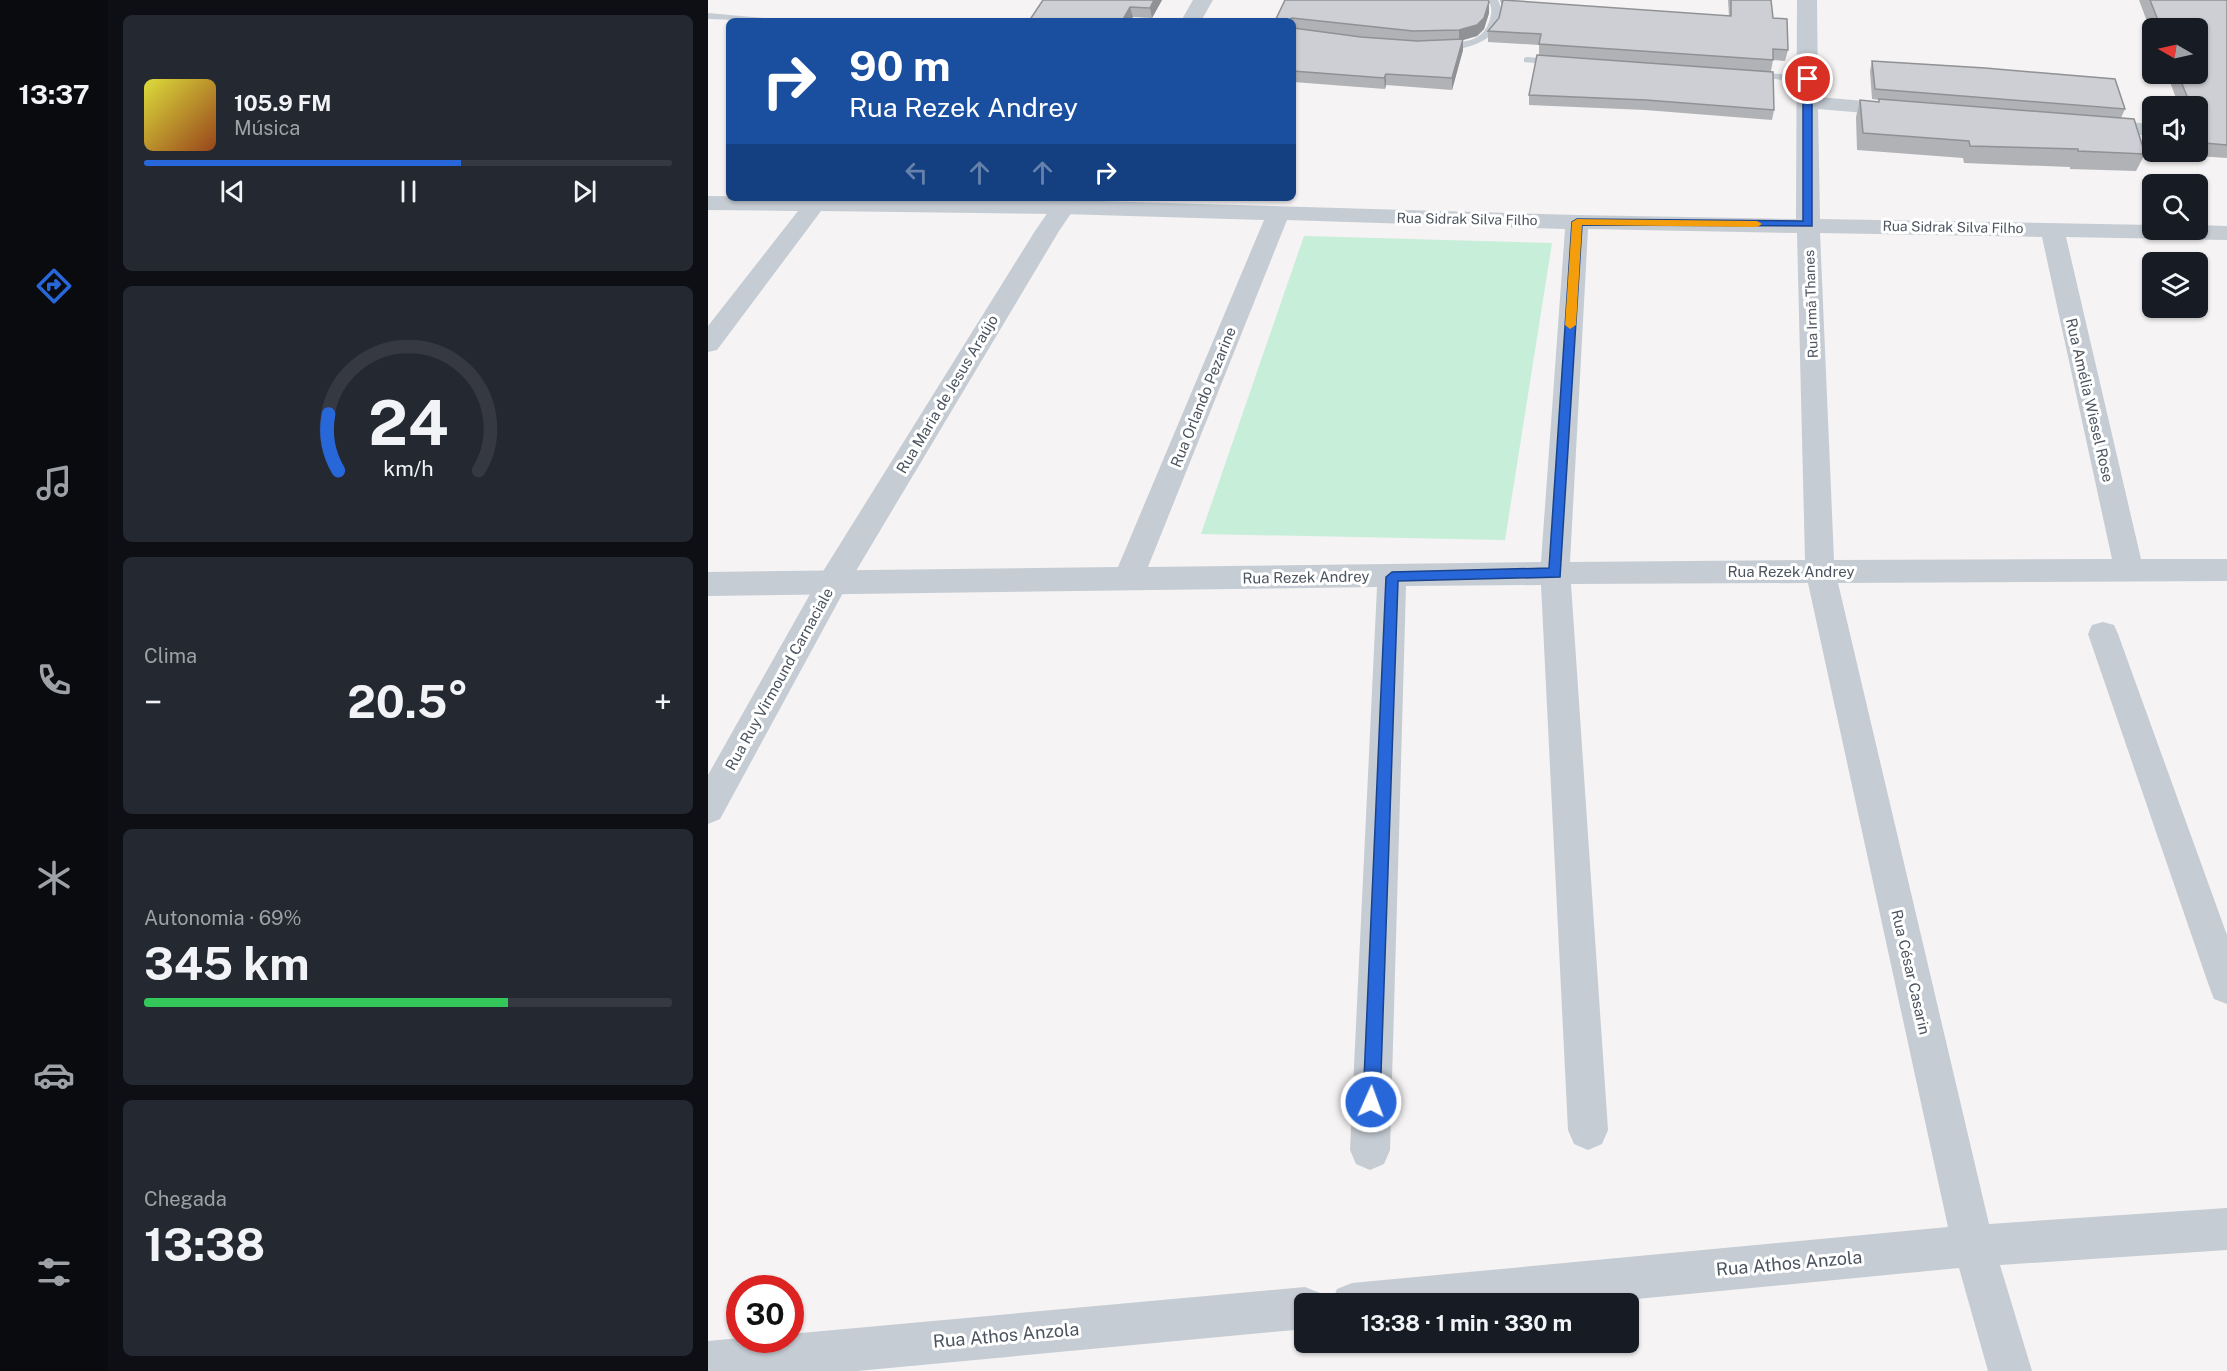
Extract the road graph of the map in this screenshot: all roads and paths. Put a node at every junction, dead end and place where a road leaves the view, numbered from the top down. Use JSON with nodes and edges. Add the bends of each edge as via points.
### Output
{"nodes":[{"id":1,"x":1203,"y":0,"type":"edge"},
{"id":2,"x":1493,"y":0,"type":"edge"},
{"id":3,"x":1807,"y":0,"type":"edge"},
{"id":4,"x":708,"y":16,"type":"edge"},
{"id":5,"x":730,"y":18,"type":"edge"},
{"id":6,"x":1193,"y":18,"type":"edge"},
{"id":7,"x":1437,"y":47,"type":"edge"},
{"id":8,"x":1527,"y":60,"type":"dead end"},
{"id":9,"x":1563,"y":63,"type":"edge"},
{"id":10,"x":1741,"y":74,"type":"edge"},
{"id":11,"x":1808,"y":91,"type":"junction"},
{"id":12,"x":1924,"y":112,"type":"edge"},
{"id":13,"x":2068,"y":123,"type":"edge"},
{"id":14,"x":2142,"y":129,"type":"edge"},
{"id":15,"x":1069,"y":202,"type":"edge"},
{"id":16,"x":708,"y":203,"type":"edge"},
{"id":17,"x":814,"y":205,"type":"junction"},
{"id":18,"x":1278,"y":215,"type":"junction"},
{"id":19,"x":1577,"y":222,"type":"junction"},
{"id":20,"x":1808,"y":224,"type":"junction"},
{"id":21,"x":2052,"y":229,"type":"junction"},
{"id":22,"x":2227,"y":233,"type":"edge"},
{"id":23,"x":708,"y":344,"type":"edge"},
{"id":24,"x":2129,"y":570,"type":"junction"},
{"id":25,"x":2227,"y":570,"type":"edge"},
{"id":26,"x":1820,"y":571,"type":"junction"},
{"id":27,"x":1556,"y":573,"type":"junction"},
{"id":28,"x":1392,"y":577,"type":"junction"},
{"id":29,"x":1128,"y":579,"type":"junction"},
{"id":30,"x":833,"y":582,"type":"junction"},
{"id":31,"x":708,"y":584,"type":"edge"},
{"id":32,"x":2103,"y":634,"type":"dead end"},
{"id":33,"x":708,"y":808,"type":"edge"},
{"id":34,"x":2227,"y":986,"type":"edge"},
{"id":35,"x":1587,"y":1130,"type":"dead end"},
{"id":36,"x":1370,"y":1150,"type":"dead end"},
{"id":37,"x":2227,"y":1229,"type":"edge"},
{"id":38,"x":1973,"y":1246,"type":"junction"},
{"id":39,"x":1470,"y":1293,"type":"edge"},
{"id":40,"x":1294,"y":1309,"type":"edge"},
{"id":41,"x":708,"y":1363,"type":"edge"},
{"id":42,"x":2010,"y":1371,"type":"edge"}],
"edges":[{"from":1,"to":6,"type":"street"},
{"from":2,"to":7,"type":"lane","via":[[1497,12],[1493,28],[1485,38],[1475,43]]},
{"from":3,"to":11,"type":"street","name":"Rua Irmã Thanes"},
{"from":4,"to":5,"type":"lane"},
{"from":8,"to":9,"type":"lane"},
{"from":10,"to":11,"type":"lane"},
{"from":11,"to":12,"type":"street"},
{"from":11,"to":20,"type":"street","name":"Rua Irmã Thanes"},
{"from":13,"to":14,"type":"street"},
{"from":15,"to":17,"type":"street","name":"Rua Sidrak Silva Filho"},
{"from":15,"to":18,"type":"street","name":"Rua Sidrak Silva Filho"},
{"from":15,"to":30,"type":"street","name":"Rua Maria de Jesus Araújo"},
{"from":16,"to":17,"type":"street","name":"Rua Sidrak Silva Filho"},
{"from":17,"to":23,"type":"street"},
{"from":18,"to":19,"type":"street","name":"Rua Sidrak Silva Filho"},
{"from":18,"to":29,"type":"street","name":"Rua Orlando Pezarine"},
{"from":19,"to":20,"type":"street","name":"Rua Sidrak Silva Filho"},
{"from":19,"to":27,"type":"street"},
{"from":20,"to":21,"type":"street","name":"Rua Sidrak Silva Filho"},
{"from":20,"to":26,"type":"street","name":"Rua Irmã Thanes"},
{"from":21,"to":22,"type":"street","name":"Rua Sidrak Silva Filho"},
{"from":21,"to":24,"type":"street","name":"Rua Amélia Wiesel Rose"},
{"from":24,"to":25,"type":"street","name":"Rua Rezek Andrey"},
{"from":24,"to":26,"type":"street","name":"Rua Rezek Andrey"},
{"from":26,"to":27,"type":"street","name":"Rua Rezek Andrey"},
{"from":26,"to":38,"type":"street","name":"Rua César Casarin"},
{"from":27,"to":28,"type":"street","name":"Rua Rezek Andrey"},
{"from":27,"to":35,"type":"street"},
{"from":28,"to":29,"type":"street","name":"Rua Rezek Andrey"},
{"from":28,"to":36,"type":"street"},
{"from":29,"to":30,"type":"street","name":"Rua Rezek Andrey"},
{"from":30,"to":31,"type":"street","name":"Rua Rezek Andrey"},
{"from":30,"to":33,"type":"street","name":"Rua Ruy Virmound Carnaciale"},
{"from":32,"to":34,"type":"street"},
{"from":37,"to":38,"type":"street","name":"Rua Athos Anzola"},
{"from":38,"to":39,"type":"street","name":"Rua Athos Anzola"},
{"from":38,"to":42,"type":"street","name":"Rua César Casarin"},
{"from":40,"to":41,"type":"street","name":"Rua Athos Anzola"}]}
